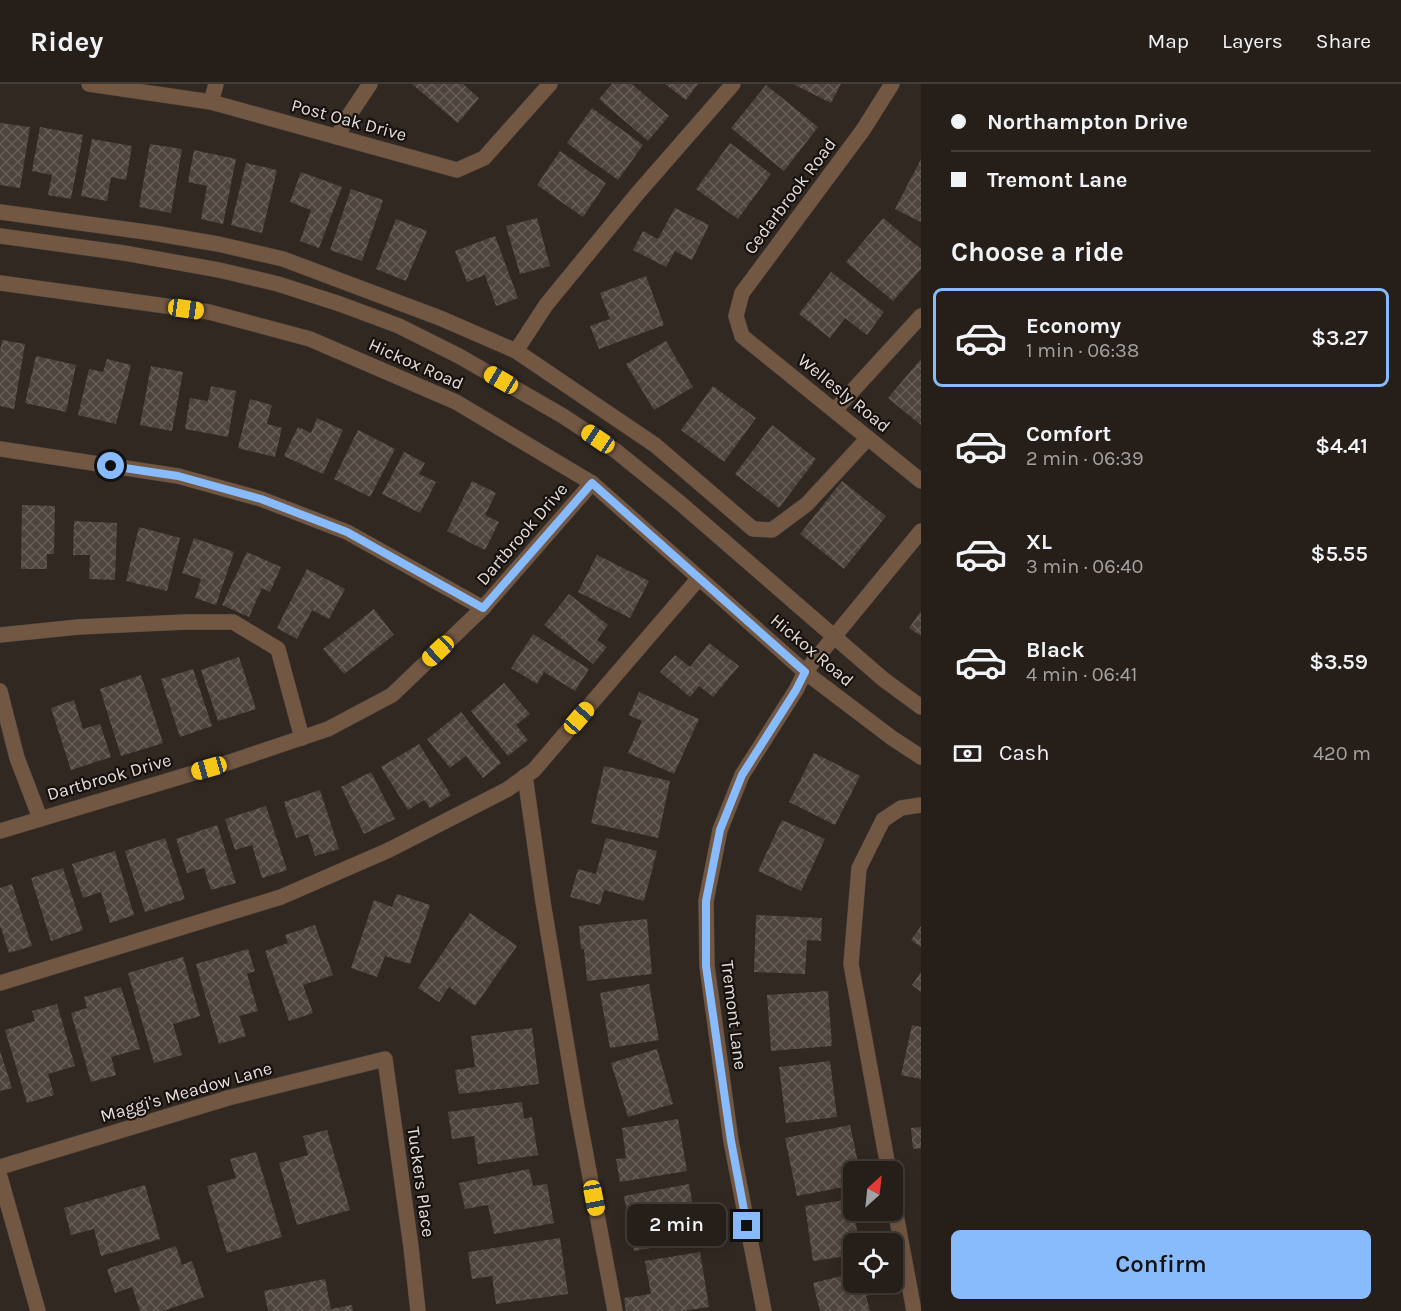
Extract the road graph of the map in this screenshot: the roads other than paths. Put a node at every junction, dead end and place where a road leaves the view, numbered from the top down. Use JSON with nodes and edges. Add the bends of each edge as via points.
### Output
{"nodes":[{"id":1,"x":89,"y":84,"type":"edge"},
{"id":2,"x":216,"y":84,"type":"edge"},
{"id":3,"x":370,"y":84,"type":"edge"},
{"id":4,"x":550,"y":84,"type":"edge"},
{"id":5,"x":733,"y":84,"type":"edge"},
{"id":6,"x":892,"y":84,"type":"edge"},
{"id":7,"x":211,"y":102,"type":"junction"},
{"id":8,"x":337,"y":137,"type":"junction"},
{"id":9,"x":0,"y":212,"type":"edge"},
{"id":10,"x":0,"y":236,"type":"edge"},
{"id":11,"x":0,"y":283,"type":"edge"},
{"id":12,"x":921,"y":316,"type":"edge"},
{"id":13,"x":742,"y":336,"type":"joint"},
{"id":14,"x":516,"y":351,"type":"junction"},
{"id":15,"x":835,"y":410,"type":"junction"},
{"id":16,"x":868,"y":438,"type":"junction"},
{"id":17,"x":0,"y":449,"type":"edge"},
{"id":18,"x":921,"y":481,"type":"edge"},
{"id":19,"x":592,"y":483,"type":"junction"},
{"id":20,"x":921,"y":531,"type":"edge"},
{"id":21,"x":699,"y":578,"type":"junction"},
{"id":22,"x":483,"y":608,"type":"junction"},
{"id":23,"x":0,"y":635,"type":"edge"},
{"id":24,"x":834,"y":637,"type":"junction"},
{"id":25,"x":805,"y":672,"type":"junction"},
{"id":26,"x":0,"y":690,"type":"edge"},
{"id":27,"x":921,"y":707,"type":"edge"},
{"id":28,"x":302,"y":738,"type":"junction"},
{"id":29,"x":921,"y":757,"type":"edge"},
{"id":30,"x":525,"y":776,"type":"junction"},
{"id":31,"x":921,"y":805,"type":"edge"},
{"id":32,"x":40,"y":818,"type":"junction"},
{"id":33,"x":0,"y":831,"type":"edge"},
{"id":34,"x":0,"y":983,"type":"edge"},
{"id":35,"x":385,"y":1059,"type":"joint"},
{"id":36,"x":887,"y":1161,"type":"edge"},
{"id":37,"x":0,"y":1167,"type":"edge"},
{"id":38,"x":0,"y":1177,"type":"edge"},
{"id":39,"x":897,"y":1221,"type":"edge"},
{"id":40,"x":38,"y":1311,"type":"edge"},
{"id":41,"x":417,"y":1311,"type":"edge"},
{"id":42,"x":615,"y":1311,"type":"edge"},
{"id":43,"x":764,"y":1311,"type":"edge"},
{"id":44,"x":914,"y":1311,"type":"edge"}],
"edges":[{"from":1,"to":7,"type":"street","name":"Post Oak Drive"},
{"from":2,"to":7,"type":"street"},
{"from":3,"to":8,"type":"street"},
{"from":4,"to":8,"type":"street","name":"Post Oak Drive","via":[[484,158],[457,170]]},
{"from":5,"to":14,"type":"street","via":[[554,296]]},
{"from":6,"to":13,"type":"street","name":"Cedarbrook Road","via":[[863,130],[742,293],[735,316]]},
{"from":7,"to":8,"type":"street","name":"Post Oak Drive"},
{"from":9,"to":14,"type":"street","via":[[218,244],[283,260],[440,318]]},
{"from":10,"to":24,"type":"street","name":"Hickox Road","via":[[219,270],[299,291],[399,326],[459,356],[616,451]]},
{"from":11,"to":19,"type":"street","name":"Hickox Road","via":[[209,312],[310,339],[456,402]]},
{"from":12,"to":15,"type":"street"},
{"from":13,"to":15,"type":"street","name":"Wellesly Road"},
{"from":14,"to":16,"type":"street","via":[[655,445],[753,529],[772,530],[807,504]]},
{"from":15,"to":16,"type":"street","name":"Wellesly Road"},
{"from":16,"to":18,"type":"street","name":"Wellesly Road"},
{"from":17,"to":22,"type":"street","via":[[178,476],[261,499],[347,532]]},
{"from":19,"to":21,"type":"street","name":"Hickox Road"},
{"from":19,"to":22,"type":"street","name":"Dartbrook Drive"},
{"from":20,"to":24,"type":"street","name":"Tremont Lane"},
{"from":21,"to":25,"type":"street","name":"Hickox Road"},
{"from":21,"to":30,"type":"street"},
{"from":22,"to":28,"type":"street","name":"Dartbrook Drive","via":[[392,695],[328,729]]},
{"from":23,"to":28,"type":"street","via":[[78,627],[233,622],[278,649]]},
{"from":24,"to":25,"type":"street","name":"Tremont Lane"},
{"from":24,"to":27,"type":"street","name":"Hickox Road"},
{"from":25,"to":29,"type":"street","name":"Hickox Road"},
{"from":25,"to":43,"type":"street","name":"Tremont Lane","via":[[742,775],[720,830],[706,901],[706,966],[731,1141]]},
{"from":26,"to":32,"type":"street","via":[[17,758]]},
{"from":28,"to":32,"type":"street","name":"Dartbrook Drive"},
{"from":30,"to":34,"type":"street","via":[[508,789],[389,850],[281,897]]},
{"from":30,"to":42,"type":"street","via":[[575,1096]]},
{"from":31,"to":36,"type":"street","via":[[901,808],[883,820],[859,868],[851,964]]},
{"from":32,"to":33,"type":"street","name":"Dartbrook Drive"},
{"from":35,"to":37,"type":"street","name":"Maggi's Meadow Lane","via":[[228,1098]]},
{"from":35,"to":41,"type":"street","name":"Tuckers Place"},
{"from":38,"to":40,"type":"street"},
{"from":39,"to":44,"type":"street"}]}
